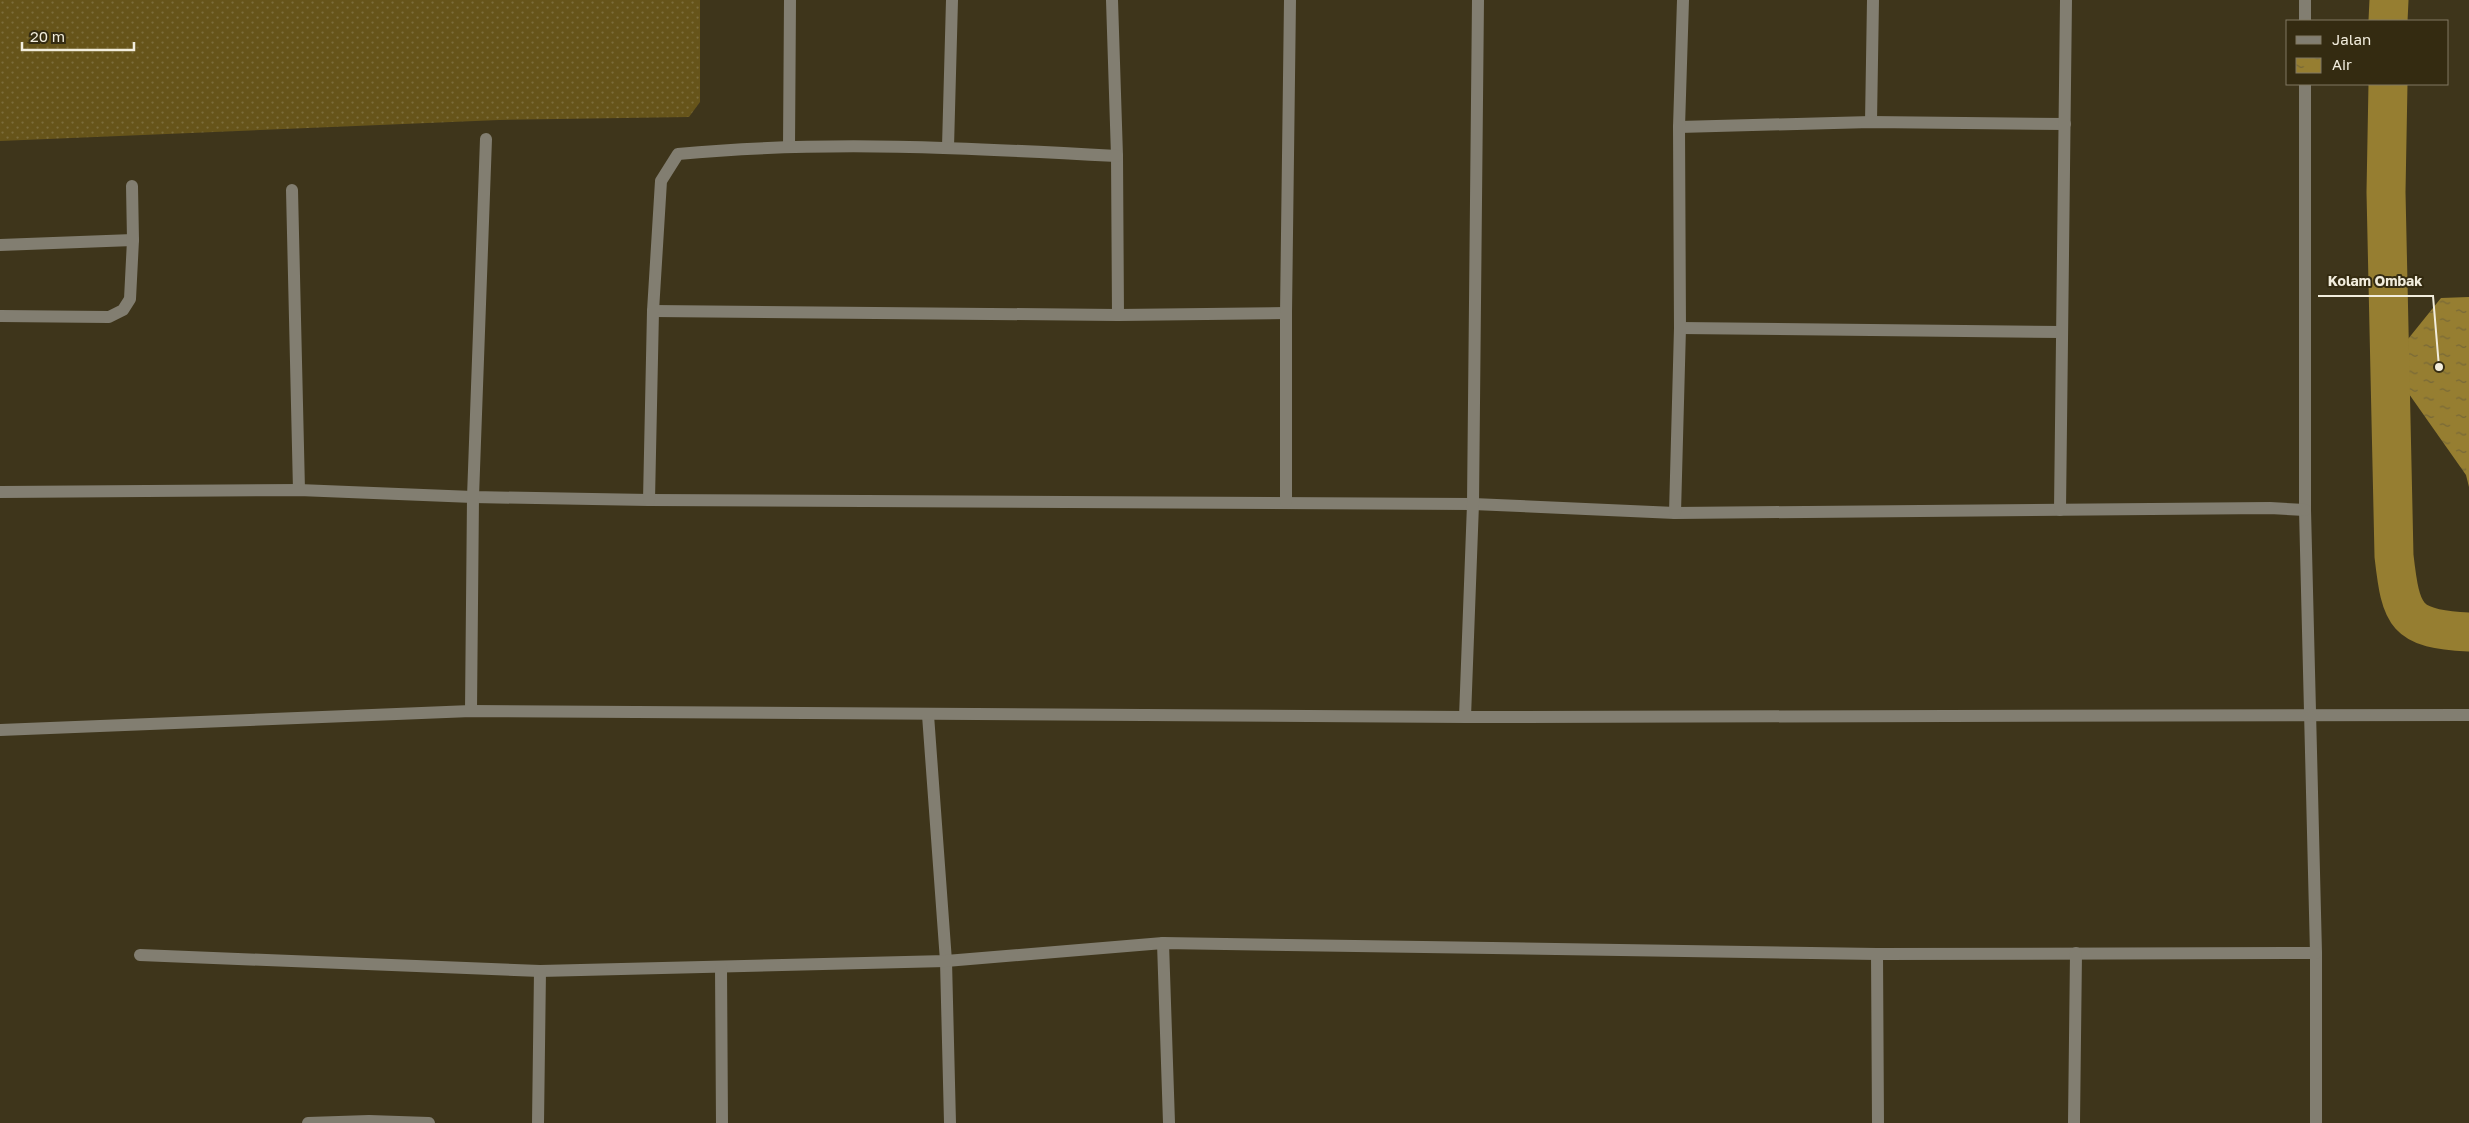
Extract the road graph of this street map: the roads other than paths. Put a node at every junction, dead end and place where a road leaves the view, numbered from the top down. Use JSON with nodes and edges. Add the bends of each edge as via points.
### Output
{"nodes":[{"id":1,"x":790,"y":0,"type":"edge"},
{"id":2,"x":952,"y":0,"type":"edge"},
{"id":3,"x":1112,"y":0,"type":"edge"},
{"id":4,"x":1290,"y":0,"type":"edge"},
{"id":5,"x":1478,"y":0,"type":"edge"},
{"id":6,"x":1683,"y":0,"type":"edge"},
{"id":7,"x":1874,"y":0,"type":"edge"},
{"id":8,"x":2066,"y":0,"type":"edge"},
{"id":9,"x":2305,"y":0,"type":"edge"},
{"id":10,"x":2305,"y":20,"type":"edge"},
{"id":11,"x":2305,"y":85,"type":"edge"},
{"id":12,"x":1870,"y":122,"type":"junction"},
{"id":13,"x":2065,"y":124,"type":"junction"},
{"id":14,"x":1679,"y":127,"type":"junction"},
{"id":15,"x":486,"y":139,"type":"dead end"},
{"id":16,"x":789,"y":147,"type":"junction"},
{"id":17,"x":948,"y":147,"type":"junction"},
{"id":18,"x":1117,"y":156,"type":"junction"},
{"id":19,"x":132,"y":186,"type":"dead end"},
{"id":20,"x":292,"y":190,"type":"dead end"},
{"id":21,"x":133,"y":240,"type":"junction"},
{"id":22,"x":0,"y":245,"type":"edge"},
{"id":23,"x":653,"y":311,"type":"junction"},
{"id":24,"x":1286,"y":313,"type":"junction"},
{"id":25,"x":1118,"y":315,"type":"junction"},
{"id":26,"x":0,"y":316,"type":"edge"},
{"id":27,"x":1680,"y":328,"type":"junction"},
{"id":28,"x":2061,"y":332,"type":"junction"},
{"id":29,"x":299,"y":490,"type":"junction"},
{"id":30,"x":0,"y":492,"type":"edge"},
{"id":31,"x":473,"y":497,"type":"junction"},
{"id":32,"x":649,"y":500,"type":"junction"},
{"id":33,"x":1286,"y":502,"type":"junction"},
{"id":34,"x":1473,"y":504,"type":"junction"},
{"id":35,"x":2060,"y":510,"type":"junction"},
{"id":36,"x":2305,"y":510,"type":"junction"},
{"id":37,"x":1675,"y":513,"type":"junction"},
{"id":38,"x":471,"y":711,"type":"junction"},
{"id":39,"x":2312,"y":714,"type":"junction"},
{"id":40,"x":928,"y":715,"type":"junction"},
{"id":41,"x":2469,"y":715,"type":"edge"},
{"id":42,"x":1466,"y":717,"type":"junction"},
{"id":43,"x":0,"y":730,"type":"edge"},
{"id":44,"x":1164,"y":943,"type":"junction"},
{"id":45,"x":2076,"y":953,"type":"junction"},
{"id":46,"x":2316,"y":953,"type":"junction"},
{"id":47,"x":1878,"y":954,"type":"junction"},
{"id":48,"x":140,"y":955,"type":"dead end"},
{"id":49,"x":946,"y":961,"type":"junction"},
{"id":50,"x":721,"y":966,"type":"junction"},
{"id":51,"x":540,"y":971,"type":"junction"},
{"id":52,"x":369,"y":1122,"type":"edge"},
{"id":53,"x":308,"y":1123,"type":"edge"},
{"id":54,"x":429,"y":1123,"type":"edge"},
{"id":55,"x":538,"y":1123,"type":"edge"},
{"id":56,"x":722,"y":1123,"type":"edge"},
{"id":57,"x":950,"y":1123,"type":"edge"},
{"id":58,"x":1169,"y":1123,"type":"edge"},
{"id":59,"x":1878,"y":1123,"type":"edge"},
{"id":60,"x":2074,"y":1123,"type":"edge"},
{"id":61,"x":2316,"y":1123,"type":"edge"}],
"edges":[{"from":1,"to":16,"type":"street"},
{"from":2,"to":17,"type":"street"},
{"from":3,"to":18,"type":"street"},
{"from":4,"to":24,"type":"street"},
{"from":5,"to":34,"type":"street"},
{"from":6,"to":14,"type":"street"},
{"from":7,"to":12,"type":"street"},
{"from":8,"to":13,"type":"street"},
{"from":9,"to":10,"type":"street"},
{"from":11,"to":36,"type":"street"},
{"from":12,"to":13,"type":"street"},
{"from":12,"to":14,"type":"street"},
{"from":13,"to":28,"type":"street"},
{"from":14,"to":27,"type":"street"},
{"from":15,"to":31,"type":"street"},
{"from":16,"to":17,"type":"street"},
{"from":16,"to":23,"type":"street","via":[[678,154],[661,181]]},
{"from":17,"to":18,"type":"street"},
{"from":18,"to":25,"type":"street"},
{"from":19,"to":21,"type":"street"},
{"from":20,"to":29,"type":"street"},
{"from":21,"to":22,"type":"street"},
{"from":21,"to":26,"type":"street","via":[[130,299],[123,310],[109,317]]},
{"from":23,"to":25,"type":"street"},
{"from":23,"to":32,"type":"street"},
{"from":24,"to":25,"type":"street"},
{"from":24,"to":33,"type":"street"},
{"from":27,"to":28,"type":"street"},
{"from":27,"to":37,"type":"street"},
{"from":28,"to":35,"type":"street"},
{"from":29,"to":30,"type":"street"},
{"from":29,"to":31,"type":"street"},
{"from":31,"to":32,"type":"street"},
{"from":31,"to":38,"type":"street"},
{"from":32,"to":33,"type":"street"},
{"from":33,"to":34,"type":"street"},
{"from":34,"to":37,"type":"street"},
{"from":34,"to":42,"type":"street"},
{"from":35,"to":36,"type":"street"},
{"from":35,"to":37,"type":"street"},
{"from":36,"to":39,"type":"street"},
{"from":38,"to":40,"type":"street"},
{"from":38,"to":43,"type":"street"},
{"from":39,"to":41,"type":"street"},
{"from":39,"to":42,"type":"street"},
{"from":39,"to":46,"type":"street"},
{"from":40,"to":42,"type":"street"},
{"from":40,"to":49,"type":"street"},
{"from":44,"to":47,"type":"street"},
{"from":44,"to":49,"type":"street"},
{"from":44,"to":58,"type":"street"},
{"from":45,"to":46,"type":"street"},
{"from":45,"to":47,"type":"street"},
{"from":45,"to":60,"type":"street"},
{"from":46,"to":61,"type":"street"},
{"from":47,"to":59,"type":"street"},
{"from":48,"to":51,"type":"street"},
{"from":49,"to":50,"type":"street"},
{"from":49,"to":57,"type":"street"},
{"from":50,"to":51,"type":"street"},
{"from":50,"to":56,"type":"street"},
{"from":51,"to":55,"type":"street"},
{"from":52,"to":53,"type":"street"},
{"from":52,"to":54,"type":"street"}]}
